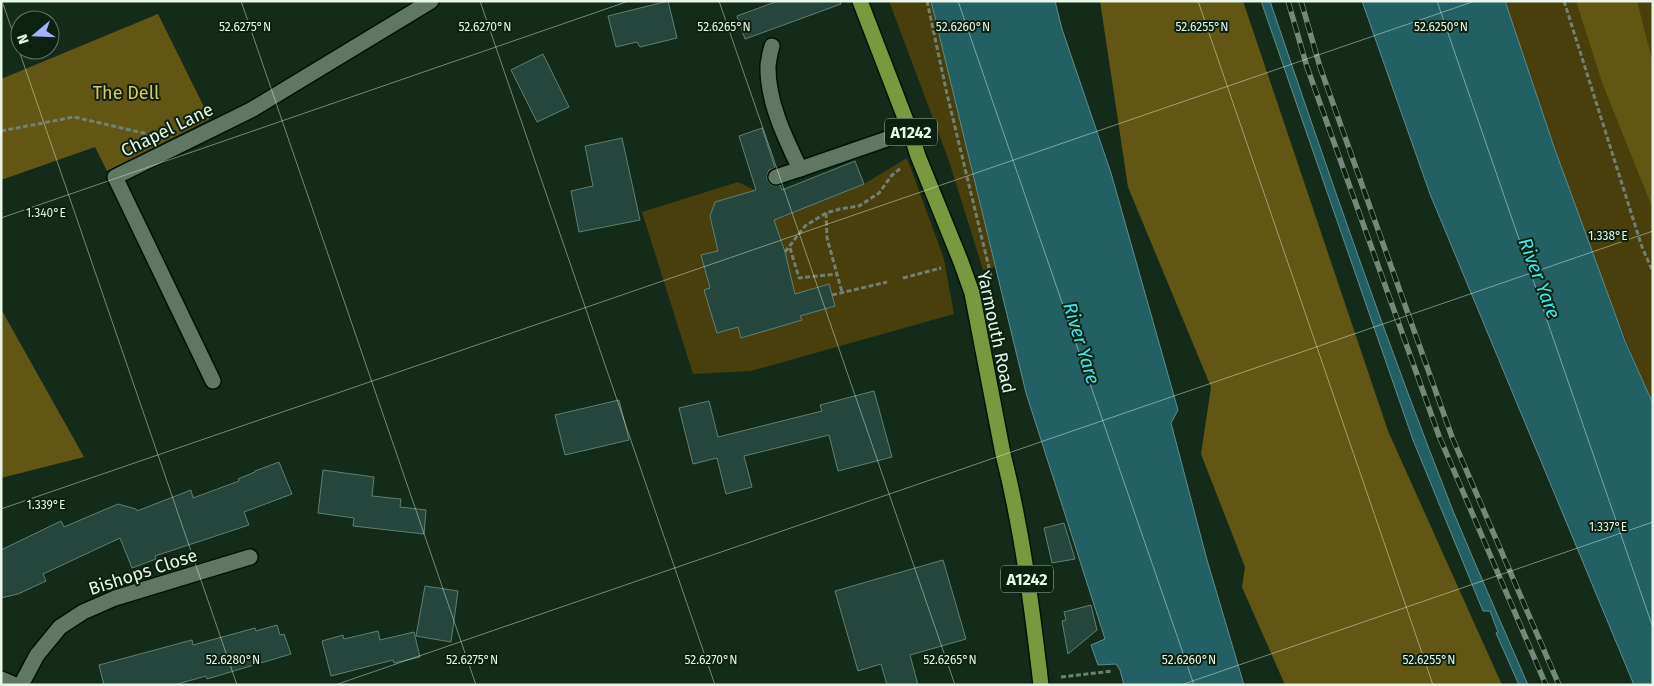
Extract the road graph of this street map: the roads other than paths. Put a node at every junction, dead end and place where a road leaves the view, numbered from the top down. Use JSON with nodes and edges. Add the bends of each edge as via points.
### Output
{"nodes":[{"id":1,"x":431,"y":1,"type":"edge"},
{"id":2,"x":860,"y":1,"type":"edge"},
{"id":3,"x":772,"y":46,"type":"dead end"},
{"id":4,"x":910,"y":131,"type":"junction"},
{"id":5,"x":800,"y":169,"type":"junction"},
{"id":6,"x":776,"y":177,"type":"dead end"},
{"id":7,"x":213,"y":381,"type":"dead end"},
{"id":8,"x":250,"y":558,"type":"dead end"},
{"id":9,"x":1,"y":679,"type":"edge"},
{"id":10,"x":1041,"y":682,"type":"edge"},
{"id":11,"x":15,"y":685,"type":"edge"},
{"id":12,"x":21,"y":685,"type":"edge"}],
"edges":[{"from":1,"to":7,"type":"street","name":"Chapel Lane","via":[[251,110],[115,177]]},
{"from":2,"to":4,"type":"main road","name":"Yarmouth Road","number":"A1242"},
{"from":3,"to":5,"type":"street","via":[[768,66],[771,94]]},
{"from":4,"to":5,"type":"street"},
{"from":4,"to":10,"type":"main road","name":"Yarmouth Road","number":"A1242","via":[[972,293],[1030,596]]},
{"from":5,"to":6,"type":"street"},
{"from":8,"to":12,"type":"street","name":"Bishops Close","via":[[115,598],[83,612],[60,628],[37,654]]},
{"from":9,"to":11,"type":"street"}]}
